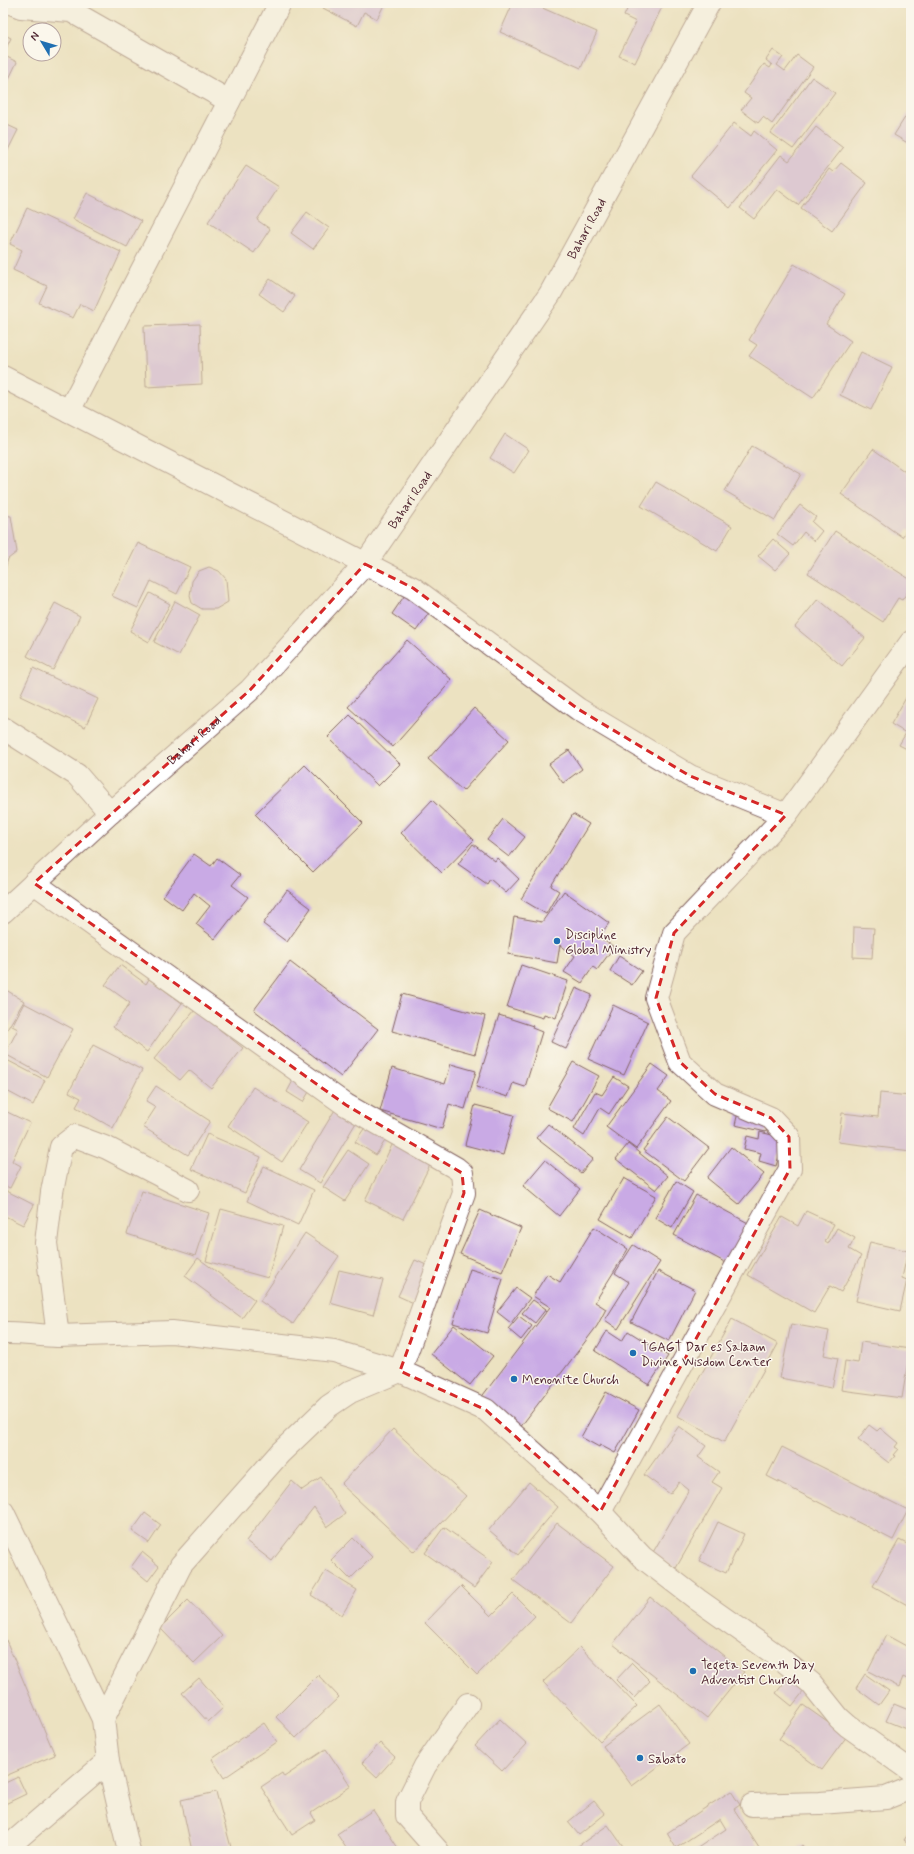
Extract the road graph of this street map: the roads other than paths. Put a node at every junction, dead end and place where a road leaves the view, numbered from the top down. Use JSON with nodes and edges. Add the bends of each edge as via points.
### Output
{"nodes":[{"id":1,"x":11,"y":3,"type":"edge"},
{"id":2,"x":280,"y":3,"type":"edge"},
{"id":3,"x":709,"y":3,"type":"edge"},
{"id":4,"x":229,"y":101,"type":"junction"},
{"id":5,"x":3,"y":377,"type":"edge"},
{"id":6,"x":69,"y":411,"type":"junction"},
{"id":7,"x":365,"y":564,"type":"junction"},
{"id":8,"x":911,"y":642,"type":"edge"},
{"id":9,"x":3,"y":728,"type":"edge"},
{"id":10,"x":110,"y":813,"type":"junction"},
{"id":11,"x":786,"y":815,"type":"junction"},
{"id":12,"x":34,"y":883,"type":"junction"},
{"id":13,"x":3,"y":912,"type":"edge"},
{"id":14,"x":188,"y":1190,"type":"dead end"},
{"id":15,"x":3,"y":1333,"type":"edge"},
{"id":16,"x":58,"y":1336,"type":"junction"},
{"id":17,"x":400,"y":1370,"type":"junction"},
{"id":18,"x":3,"y":1512,"type":"edge"},
{"id":19,"x":600,"y":1512,"type":"junction"},
{"id":20,"x":468,"y":1704,"type":"dead end"},
{"id":21,"x":102,"y":1719,"type":"junction"},
{"id":22,"x":108,"y":1761,"type":"junction"},
{"id":23,"x":911,"y":1771,"type":"edge"},
{"id":24,"x":911,"y":1788,"type":"edge"},
{"id":25,"x":752,"y":1805,"type":"dead end"},
{"id":26,"x":3,"y":1851,"type":"edge"},
{"id":27,"x":129,"y":1851,"type":"edge"},
{"id":28,"x":438,"y":1851,"type":"edge"}],
"edges":[{"from":1,"to":4,"type":"street","via":[[21,7],[71,11]]},
{"from":2,"to":4,"type":"street"},
{"from":3,"to":7,"type":"street","name":"Bahari Road","via":[[550,294]]},
{"from":4,"to":6,"type":"street"},
{"from":5,"to":6,"type":"street"},
{"from":6,"to":7,"type":"street"},
{"from":7,"to":10,"type":"street","name":"Bahari Road","via":[[250,690]]},
{"from":7,"to":11,"type":"street","via":[[413,588],[578,709],[690,776]]},
{"from":8,"to":11,"type":"street"},
{"from":9,"to":10,"type":"street","via":[[77,775]]},
{"from":10,"to":12,"type":"street","name":"Bahari Road"},
{"from":11,"to":19,"type":"street","via":[[674,933],[656,998],[680,1062],[715,1094],[771,1118],[789,1137],[790,1169]]},
{"from":12,"to":13,"type":"street","name":"Bahari Road"},
{"from":12,"to":17,"type":"street","via":[[346,1105],[456,1168],[462,1174],[464,1193]]},
{"from":14,"to":16,"type":"street","via":[[108,1148],[75,1136],[61,1147],[46,1243]]},
{"from":15,"to":16,"type":"street","via":[[25,1332]]},
{"from":16,"to":17,"type":"street","via":[[172,1332],[334,1351]]},
{"from":17,"to":19,"type":"street","via":[[486,1410]]},
{"from":17,"to":21,"type":"street","via":[[350,1392],[328,1406],[280,1453],[181,1565]]},
{"from":18,"to":21,"type":"street"},
{"from":19,"to":23,"type":"street","via":[[642,1557],[779,1657],[811,1683],[848,1726]]},
{"from":20,"to":28,"type":"street","via":[[426,1766],[407,1802],[407,1816]]},
{"from":21,"to":22,"type":"street"},
{"from":22,"to":26,"type":"street"},
{"from":22,"to":27,"type":"street"},
{"from":24,"to":25,"type":"street","via":[[886,1798]]}]}
